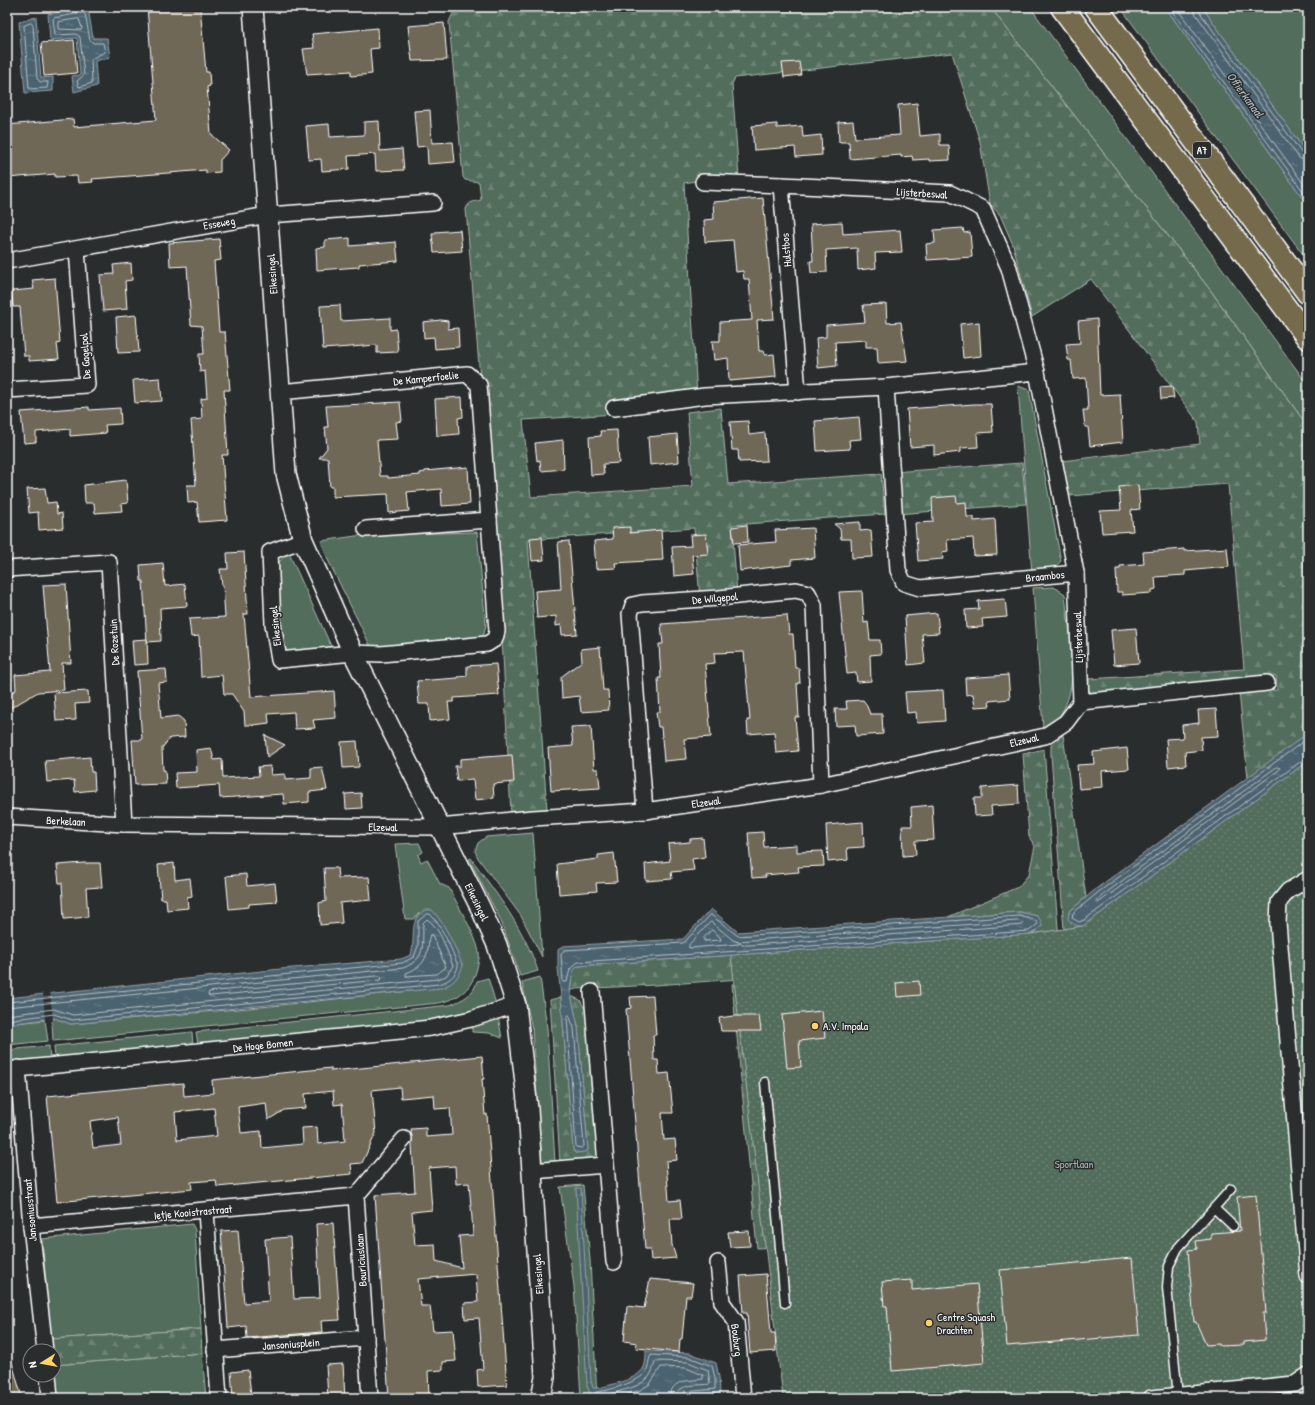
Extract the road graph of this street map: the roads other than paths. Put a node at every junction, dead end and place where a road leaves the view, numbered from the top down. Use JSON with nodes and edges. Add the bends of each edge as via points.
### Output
{"nodes":[{"id":1,"x":253,"y":7,"type":"edge"},
{"id":2,"x":1062,"y":7,"type":"edge"},
{"id":3,"x":1096,"y":7,"type":"edge"},
{"id":4,"x":703,"y":182,"type":"dead end"},
{"id":5,"x":781,"y":185,"type":"junction"},
{"id":6,"x":433,"y":203,"type":"dead end"},
{"id":7,"x":268,"y":215,"type":"junction"},
{"id":8,"x":77,"y":249,"type":"junction"},
{"id":9,"x":7,"y":261,"type":"edge"},
{"id":10,"x":1308,"y":293,"type":"edge"},
{"id":11,"x":1308,"y":338,"type":"edge"},
{"id":12,"x":1037,"y":372,"type":"junction"},
{"id":13,"x":886,"y":387,"type":"junction"},
{"id":14,"x":7,"y":390,"type":"edge"},
{"id":15,"x":280,"y":392,"type":"junction"},
{"id":16,"x":798,"y":392,"type":"junction"},
{"id":17,"x":614,"y":408,"type":"dead end"},
{"id":18,"x":489,"y":520,"type":"junction"},
{"id":19,"x":366,"y":529,"type":"dead end"},
{"id":20,"x":303,"y":540,"type":"junction"},
{"id":21,"x":7,"y":569,"type":"edge"},
{"id":22,"x":1076,"y":573,"type":"junction"},
{"id":23,"x":353,"y":653,"type":"junction"},
{"id":24,"x":1267,"y":682,"type":"dead end"},
{"id":25,"x":1081,"y":702,"type":"junction"},
{"id":26,"x":821,"y":786,"type":"junction"},
{"id":27,"x":645,"y":811,"type":"junction"},
{"id":28,"x":7,"y":817,"type":"edge"},
{"id":29,"x":124,"y":824,"type":"junction"},
{"id":30,"x":439,"y":828,"type":"junction"},
{"id":31,"x":1308,"y":879,"type":"edge"},
{"id":32,"x":592,"y":992,"type":"dead end"},
{"id":33,"x":516,"y":1005,"type":"junction"},
{"id":34,"x":12,"y":1069,"type":"edge"},
{"id":35,"x":765,"y":1082,"type":"dead end"},
{"id":36,"x":404,"y":1139,"type":"dead end"},
{"id":37,"x":606,"y":1165,"type":"junction"},
{"id":38,"x":532,"y":1171,"type":"junction"},
{"id":39,"x":1231,"y":1189,"type":"dead end"},
{"id":40,"x":356,"y":1196,"type":"junction"},
{"id":41,"x":1214,"y":1208,"type":"junction"},
{"id":42,"x":206,"y":1211,"type":"junction"},
{"id":43,"x":30,"y":1226,"type":"junction"},
{"id":44,"x":1233,"y":1226,"type":"dead end"},
{"id":45,"x":614,"y":1262,"type":"dead end"},
{"id":46,"x":718,"y":1263,"type":"dead end"},
{"id":47,"x":1308,"y":1276,"type":"edge"},
{"id":48,"x":785,"y":1303,"type":"dead end"},
{"id":49,"x":366,"y":1338,"type":"junction"},
{"id":50,"x":44,"y":1343,"type":"edge"},
{"id":51,"x":215,"y":1350,"type":"junction"},
{"id":52,"x":1308,"y":1375,"type":"edge"},
{"id":53,"x":545,"y":1377,"type":"junction"},
{"id":54,"x":49,"y":1383,"type":"edge"},
{"id":55,"x":1178,"y":1396,"type":"junction"},
{"id":56,"x":50,"y":1398,"type":"edge"},
{"id":57,"x":219,"y":1398,"type":"edge"},
{"id":58,"x":370,"y":1398,"type":"edge"},
{"id":59,"x":540,"y":1398,"type":"edge"},
{"id":60,"x":552,"y":1398,"type":"edge"},
{"id":61,"x":742,"y":1398,"type":"edge"},
{"id":62,"x":1151,"y":1398,"type":"edge"}],
"edges":[{"from":1,"to":7,"type":"street","name":"Eikesingel"},
{"from":2,"to":11,"type":"highway","number":"A7"},
{"from":3,"to":10,"type":"highway","number":"A7"},
{"from":4,"to":5,"type":"street"},
{"from":5,"to":12,"type":"street","name":"Lijsterbeswal","via":[[950,193],[983,209],[1009,268]]},
{"from":5,"to":16,"type":"street","name":"Hulstbos"},
{"from":6,"to":7,"type":"street","name":"Esseweg"},
{"from":7,"to":8,"type":"street","name":"Esseweg"},
{"from":7,"to":15,"type":"street","name":"Eikesingel"},
{"from":8,"to":9,"type":"street","name":"Esseweg"},
{"from":8,"to":14,"type":"street","name":"De Gagelpol","via":[[87,385]]},
{"from":12,"to":13,"type":"street"},
{"from":12,"to":22,"type":"street","name":"Braambos"},
{"from":13,"to":16,"type":"street"},
{"from":13,"to":22,"type":"street","name":"Braambos","via":[[898,570],[904,583],[920,588]]},
{"from":15,"to":18,"type":"street","name":"De Kamperfoelie","via":[[467,374],[479,385]]},
{"from":15,"to":20,"type":"street","name":"Eikesingel","via":[[286,474]]},
{"from":16,"to":17,"type":"street","via":[[705,396]]},
{"from":18,"to":19,"type":"street"},
{"from":18,"to":23,"type":"street","name":"De Kamperfoelie","via":[[495,639],[487,644],[381,654]]},
{"from":20,"to":23,"type":"street","name":"Eikesingel"},
{"from":20,"to":23,"type":"street","name":"Eikesingel","via":[[270,552],[273,624],[279,660]]},
{"from":21,"to":29,"type":"street","name":"De Rozetuin","via":[[109,562]]},
{"from":22,"to":25,"type":"street","name":"Lijsterbeswal"},
{"from":23,"to":30,"type":"street","name":"Eikesingel"},
{"from":24,"to":25,"type":"street"},
{"from":25,"to":26,"type":"street","name":"Elzewal","via":[[1066,722],[1046,736]]},
{"from":26,"to":27,"type":"street","name":"Elzewal"},
{"from":26,"to":27,"type":"street","name":"De Wilgepol","via":[[814,604],[808,593],[796,590],[642,603],[633,605],[630,614]]},
{"from":27,"to":30,"type":"street","name":"Elzewal","via":[[533,818]]},
{"from":28,"to":29,"type":"street","name":"Berkelaan"},
{"from":29,"to":30,"type":"street","name":"Elzewal"},
{"from":30,"to":33,"type":"street","name":"Eikesingel","via":[[497,945]]},
{"from":31,"to":47,"type":"street","via":[[1288,891],[1279,902],[1278,923]]},
{"from":32,"to":37,"type":"street"},
{"from":33,"to":34,"type":"street","name":"De Hoge Bomen","via":[[431,1028]]},
{"from":33,"to":38,"type":"street","name":"Eikesingel","via":[[528,1108]]},
{"from":34,"to":43,"type":"street","name":"Jansoniusstraat"},
{"from":35,"to":48,"type":"lane"},
{"from":36,"to":40,"type":"street"},
{"from":37,"to":38,"type":"street"},
{"from":37,"to":45,"type":"street"},
{"from":38,"to":53,"type":"street","name":"Eikesingel"},
{"from":39,"to":41,"type":"lane"},
{"from":40,"to":42,"type":"street","name":"Ietje Kooistrastraat"},
{"from":40,"to":49,"type":"street","name":"Bouriciuslaan"},
{"from":41,"to":44,"type":"lane"},
{"from":41,"to":55,"type":"lane","via":[[1178,1248],[1169,1266],[1167,1287]]},
{"from":42,"to":43,"type":"street","name":"Ietje Kooistrastraat"},
{"from":42,"to":51,"type":"street"},
{"from":43,"to":50,"type":"street","name":"Jansoniusstraat"},
{"from":46,"to":61,"type":"street","name":"Bouburg","via":[[722,1302],[736,1322]]},
{"from":49,"to":51,"type":"street","name":"Jansoniusplein"},
{"from":49,"to":58,"type":"street","name":"Bouriciuslaan"},
{"from":51,"to":57,"type":"street"},
{"from":52,"to":55,"type":"street","via":[[1295,1384]]},
{"from":53,"to":59,"type":"street","name":"Eikesingel"},
{"from":53,"to":60,"type":"street","name":"Eikesingel"},
{"from":54,"to":56,"type":"street"},
{"from":55,"to":62,"type":"street"}]}
